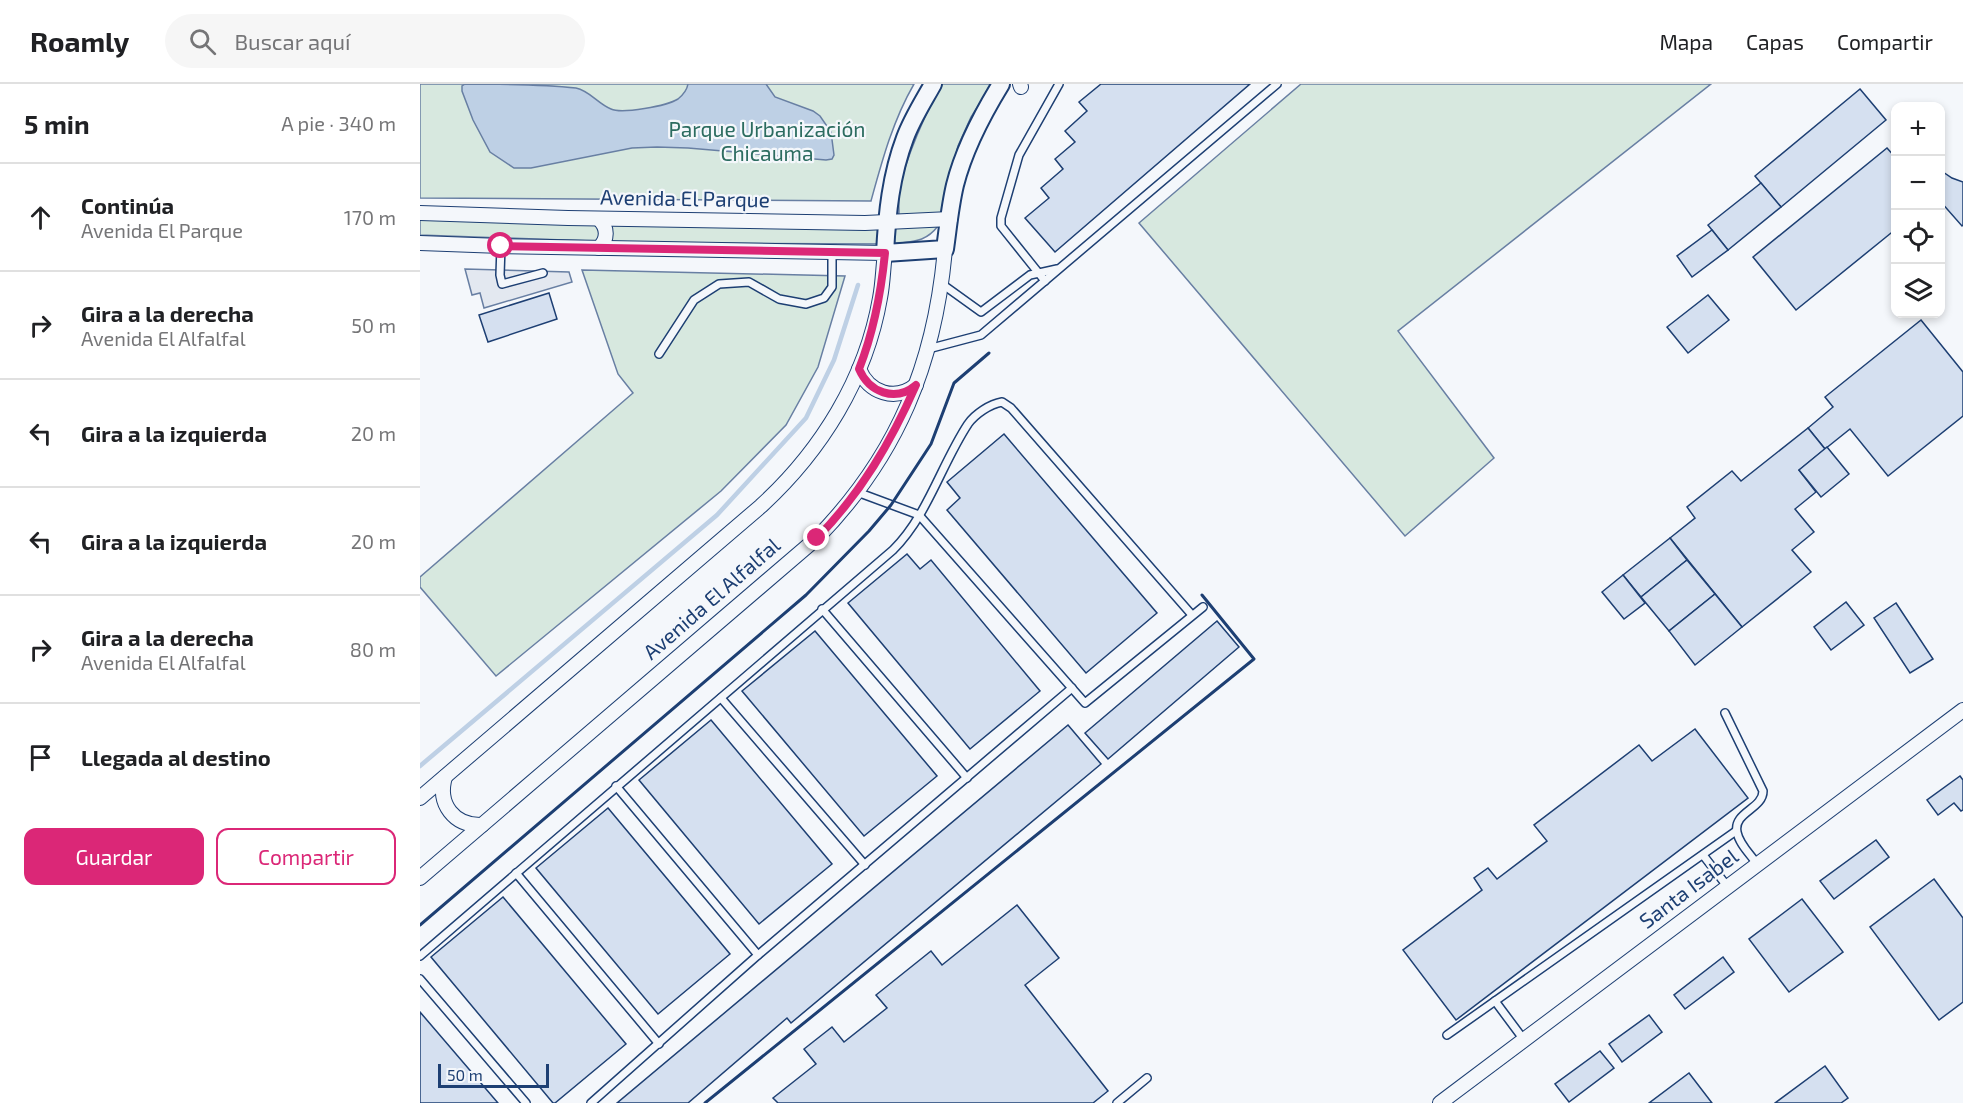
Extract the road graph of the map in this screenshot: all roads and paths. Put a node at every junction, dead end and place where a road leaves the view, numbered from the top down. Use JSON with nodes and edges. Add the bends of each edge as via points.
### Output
{"nodes":[{"id":1,"x":933,"y":84,"type":"edge"},
{"id":2,"x":1001,"y":84,"type":"edge"},
{"id":3,"x":1059,"y":84,"type":"edge"},
{"id":4,"x":1277,"y":84,"type":"edge"},
{"id":5,"x":420,"y":213,"type":"edge"},
{"id":6,"x":599,"y":219,"type":"junction"},
{"id":7,"x":950,"y":219,"type":"junction"},
{"id":8,"x":886,"y":222,"type":"junction"},
{"id":9,"x":420,"y":243,"type":"edge"},
{"id":10,"x":501,"y":246,"type":"junction"},
{"id":11,"x":599,"y":248,"type":"junction"},
{"id":12,"x":945,"y":249,"type":"junction"},
{"id":13,"x":832,"y":252,"type":"junction"},
{"id":14,"x":885,"y":253,"type":"junction"},
{"id":15,"x":1059,"y":268,"type":"junction"},
{"id":16,"x":543,"y":273,"type":"dead end"},
{"id":17,"x":1038,"y":273,"type":"junction"},
{"id":18,"x":1044,"y":281,"type":"junction"},
{"id":19,"x":942,"y":284,"type":"junction"},
{"id":20,"x":928,"y":349,"type":"junction"},
{"id":21,"x":659,"y":354,"type":"dead end"},
{"id":22,"x":859,"y":369,"type":"junction"},
{"id":23,"x":916,"y":385,"type":"junction"},
{"id":24,"x":856,"y":492,"type":"junction"},
{"id":25,"x":919,"y":514,"type":"junction"},
{"id":26,"x":1203,"y":607,"type":"dead end"},
{"id":27,"x":822,"y":609,"type":"junction"},
{"id":28,"x":1192,"y":615,"type":"junction"},
{"id":29,"x":1072,"y":688,"type":"junction"},
{"id":30,"x":721,"y":698,"type":"junction"},
{"id":31,"x":1963,"y":710,"type":"edge"},
{"id":32,"x":1725,"y":713,"type":"dead end"},
{"id":33,"x":445,"y":777,"type":"junction"},
{"id":34,"x":967,"y":778,"type":"junction"},
{"id":35,"x":616,"y":786,"type":"junction"},
{"id":36,"x":420,"y":798,"type":"edge"},
{"id":37,"x":482,"y":825,"type":"junction"},
{"id":38,"x":1736,"y":831,"type":"junction"},
{"id":39,"x":1703,"y":855,"type":"junction"},
{"id":40,"x":1757,"y":864,"type":"junction"},
{"id":41,"x":865,"y":865,"type":"junction"},
{"id":42,"x":516,"y":873,"type":"junction"},
{"id":43,"x":420,"y":878,"type":"edge"},
{"id":44,"x":1727,"y":886,"type":"junction"},
{"id":45,"x":758,"y":955,"type":"junction"},
{"id":46,"x":420,"y":956,"type":"edge"},
{"id":47,"x":420,"y":979,"type":"edge"},
{"id":48,"x":1495,"y":1001,"type":"junction"},
{"id":49,"x":1447,"y":1035,"type":"dead end"},
{"id":50,"x":1524,"y":1040,"type":"junction"},
{"id":51,"x":659,"y":1044,"type":"junction"},
{"id":52,"x":1147,"y":1078,"type":"dead end"},
{"id":53,"x":526,"y":1103,"type":"edge"},
{"id":54,"x":591,"y":1103,"type":"edge"},
{"id":55,"x":1117,"y":1103,"type":"edge"},
{"id":56,"x":1440,"y":1103,"type":"edge"}],
"edges":[{"from":1,"to":8,"type":"street","name":"Avenida El Alfalfal","via":[[905,138]]},
{"from":2,"to":7,"type":"street","name":"Avenida El Alfalfal","via":[[962,162]]},
{"from":3,"to":17,"type":"lane","via":[[1019,155],[1001,218],[1001,226]]},
{"from":4,"to":15,"type":"lane"},
{"from":5,"to":6,"type":"street","name":"Avenida El Parque"},
{"from":6,"to":8,"type":"street","name":"Avenida El Parque"},
{"from":6,"to":11,"type":"street","via":[[607,233]]},
{"from":7,"to":8,"type":"street","name":"Avenida El Parque"},
{"from":7,"to":12,"type":"street","name":"Avenida El Alfalfal"},
{"from":8,"to":14,"type":"street","name":"Avenida El Alfalfal"},
{"from":9,"to":10,"type":"street"},
{"from":10,"to":11,"type":"street"},
{"from":10,"to":16,"type":"lane","via":[[502,284]]},
{"from":11,"to":13,"type":"street"},
{"from":12,"to":14,"type":"street"},
{"from":12,"to":19,"type":"street","name":"Avenida El Alfalfal"},
{"from":13,"to":14,"type":"street"},
{"from":13,"to":21,"type":"lane","via":[[832,286],[824,298],[806,304],[779,299],[749,282],[719,284],[694,300]]},
{"from":14,"to":22,"type":"street","name":"Avenida El Alfalfal","via":[[880,299]]},
{"from":15,"to":17,"type":"lane"},
{"from":15,"to":18,"type":"lane"},
{"from":17,"to":18,"type":"lane"},
{"from":17,"to":19,"type":"lane","via":[[981,312]]},
{"from":18,"to":20,"type":"lane","via":[[981,335]]},
{"from":19,"to":20,"type":"street","name":"Avenida El Alfalfal"},
{"from":20,"to":23,"type":"street","name":"Avenida El Alfalfal"},
{"from":22,"to":23,"type":"street","via":[[866,382],[885,393],[899,394]]},
{"from":22,"to":33,"type":"street","name":"Avenida El Alfalfal","via":[[843,404],[818,442],[773,495]]},
{"from":23,"to":24,"type":"street","name":"Avenida El Alfalfal","via":[[891,438]]},
{"from":24,"to":25,"type":"lane"},
{"from":24,"to":37,"type":"street","name":"Avenida El Alfalfal","via":[[817,538]]},
{"from":25,"to":27,"type":"lane","via":[[893,550]]},
{"from":25,"to":28,"type":"lane","via":[[969,422],[1002,402]]},
{"from":25,"to":29,"type":"lane"},
{"from":26,"to":28,"type":"lane"},
{"from":27,"to":30,"type":"lane"},
{"from":27,"to":34,"type":"lane"},
{"from":28,"to":29,"type":"lane","via":[[1085,703]]},
{"from":29,"to":34,"type":"lane"},
{"from":30,"to":35,"type":"lane"},
{"from":30,"to":41,"type":"lane"},
{"from":31,"to":40,"type":"street","name":"Santa Isabel"},
{"from":32,"to":38,"type":"lane","via":[[1763,790],[1760,802],[1744,814]]},
{"from":33,"to":36,"type":"street","name":"Avenida El Alfalfal"},
{"from":33,"to":37,"type":"street","via":[[443,800],[451,814],[465,823]]},
{"from":34,"to":41,"type":"lane"},
{"from":35,"to":42,"type":"lane"},
{"from":35,"to":45,"type":"lane"},
{"from":37,"to":43,"type":"street","name":"Avenida El Alfalfal"},
{"from":38,"to":39,"type":"lane"},
{"from":38,"to":40,"type":"lane"},
{"from":39,"to":44,"type":"lane"},
{"from":39,"to":48,"type":"lane"},
{"from":40,"to":44,"type":"street","name":"Santa Isabel"},
{"from":41,"to":45,"type":"lane"},
{"from":42,"to":46,"type":"lane"},
{"from":42,"to":51,"type":"lane"},
{"from":44,"to":50,"type":"street","name":"Santa Isabel"},
{"from":45,"to":51,"type":"lane"},
{"from":47,"to":53,"type":"lane"},
{"from":48,"to":49,"type":"lane"},
{"from":48,"to":50,"type":"lane"},
{"from":50,"to":56,"type":"street","name":"Santa Isabel"},
{"from":51,"to":54,"type":"lane"},
{"from":52,"to":55,"type":"lane"}]}
